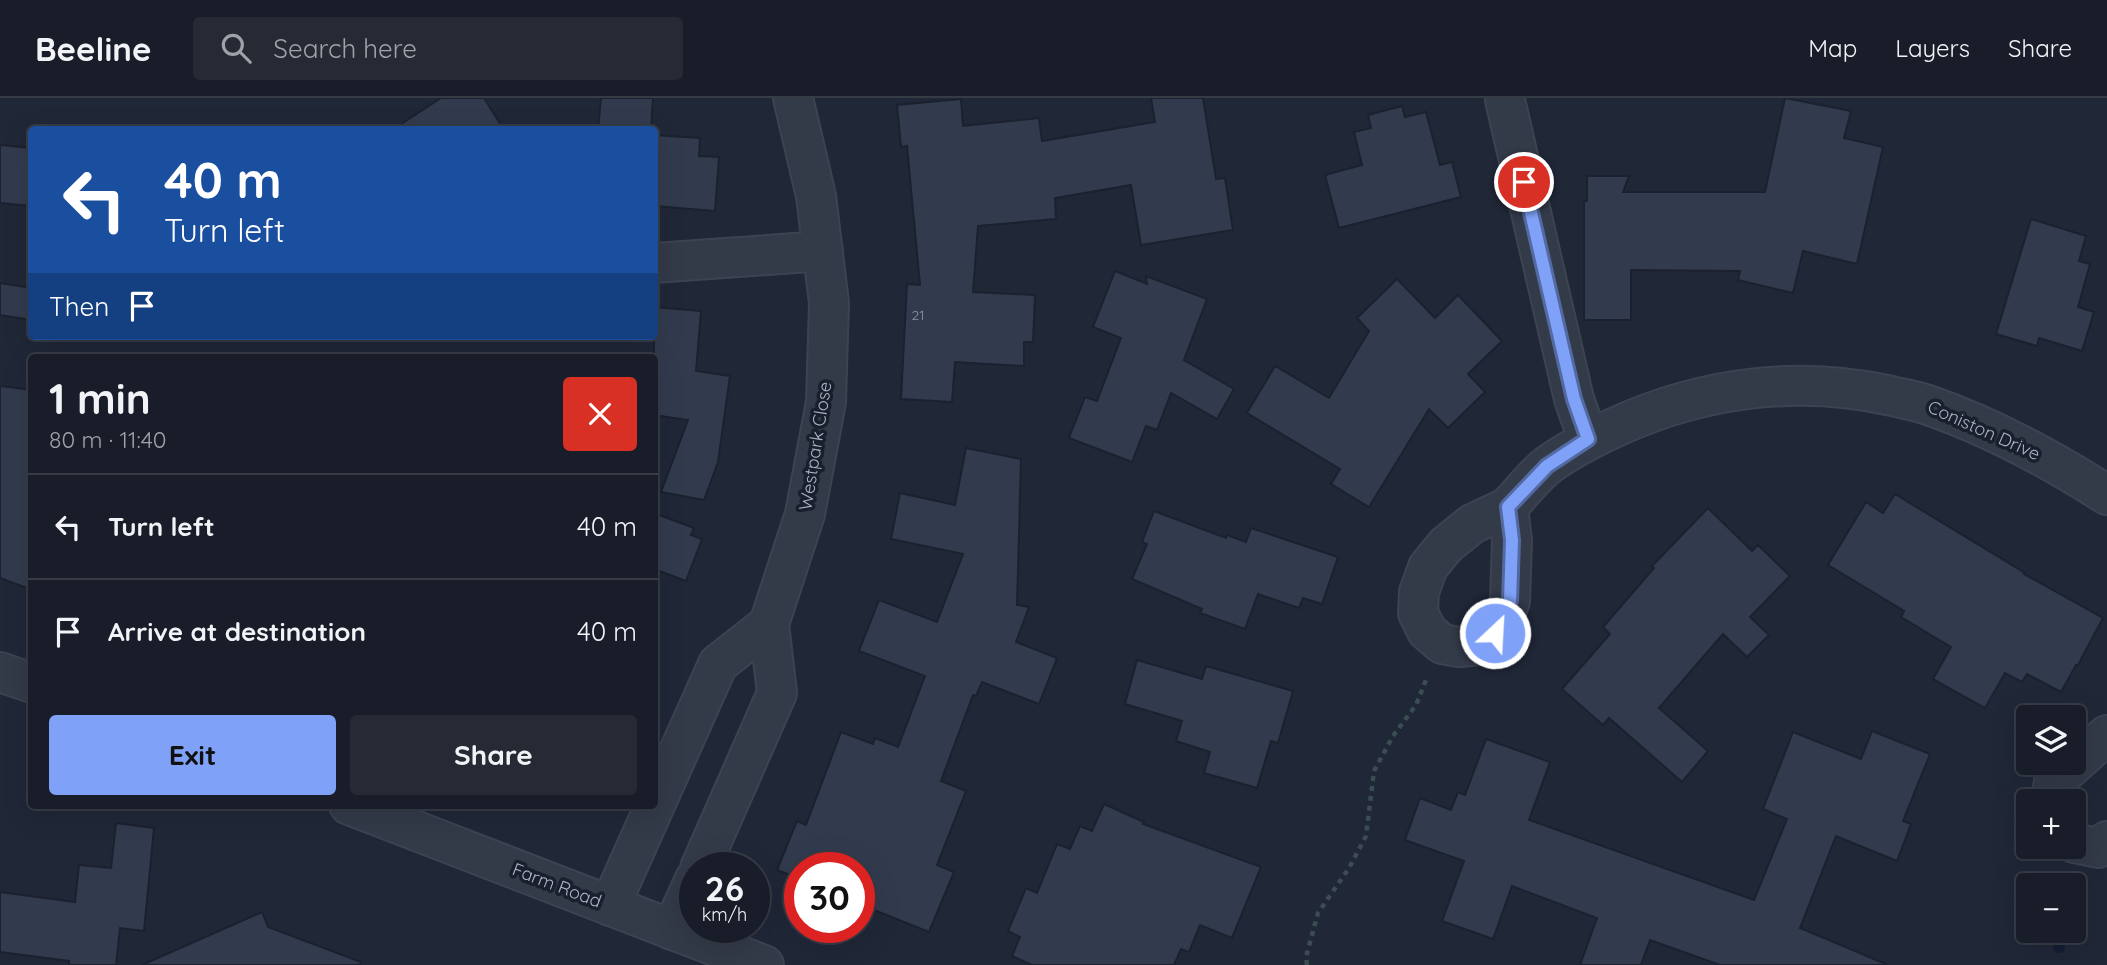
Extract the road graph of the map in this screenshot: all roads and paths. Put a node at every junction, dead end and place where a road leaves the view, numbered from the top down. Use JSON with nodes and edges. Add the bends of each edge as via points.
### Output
{"nodes":[{"id":1,"x":793,"y":98,"type":"edge"},
{"id":2,"x":1505,"y":100,"type":"dead end"},
{"id":3,"x":822,"y":251,"type":"junction"},
{"id":4,"x":658,"y":263,"type":"edge"},
{"id":5,"x":1588,"y":439,"type":"junction"},
{"id":6,"x":2107,"y":495,"type":"edge"},
{"id":7,"x":1508,"y":507,"type":"junction"},
{"id":8,"x":769,"y":624,"type":"junction"},
{"id":9,"x":1441,"y":644,"type":"junction"},
{"id":10,"x":0,"y":672,"type":"edge"},
{"id":11,"x":28,"y":682,"type":"edge"},
{"id":12,"x":2107,"y":735,"type":"edge"},
{"id":13,"x":2053,"y":789,"type":"edge"},
{"id":14,"x":658,"y":799,"type":"edge"},
{"id":15,"x":359,"y":809,"type":"edge"},
{"id":16,"x":654,"y":809,"type":"edge"},
{"id":17,"x":2107,"y":841,"type":"edge"},
{"id":18,"x":2086,"y":846,"type":"edge"},
{"id":19,"x":706,"y":852,"type":"edge"},
{"id":20,"x":610,"y":906,"type":"junction"},
{"id":21,"x":679,"y":914,"type":"edge"},
{"id":22,"x":672,"y":930,"type":"junction"},
{"id":23,"x":764,"y":965,"type":"edge"},
{"id":24,"x":1307,"y":965,"type":"edge"}],
"edges":[{"from":1,"to":3,"type":"street","name":"Westpark Close","via":[[816,196]]},
{"from":2,"to":5,"type":"street","via":[[1574,399]]},
{"from":3,"to":4,"type":"street"},
{"from":3,"to":8,"type":"street","name":"Westpark Close","via":[[829,303],[826,402],[805,514]]},
{"from":5,"to":6,"type":"street","name":"Coniston Drive","via":[[1677,403],[1758,387],[1817,385],[1926,404],[2052,460]]},
{"from":5,"to":7,"type":"street","name":"Coniston Drive","via":[[1547,466]]},
{"from":7,"to":9,"type":"street","name":"Coniston Drive","via":[[1472,524],[1446,545],[1428,568],[1419,592],[1418,613]]},
{"from":7,"to":9,"type":"street","via":[[1512,540],[1510,601],[1505,615],[1481,645]]},
{"from":8,"to":14,"type":"street","via":[[719,664]]},
{"from":8,"to":19,"type":"street","name":"Westpark Close","via":[[777,692]]},
{"from":9,"to":24,"type":"path","via":[[1416,705],[1374,771],[1366,836],[1318,913]]},
{"from":10,"to":11,"type":"street"},
{"from":12,"to":13,"type":"street","via":[[2054,782]]},
{"from":15,"to":20,"type":"street","name":"Farm Road"},
{"from":16,"to":20,"type":"street"},
{"from":17,"to":18,"type":"street","via":[[2098,848]]},
{"from":20,"to":22,"type":"street","name":"Farm Road"},
{"from":21,"to":22,"type":"street"},
{"from":22,"to":23,"type":"street","name":"Farm Road"}]}
